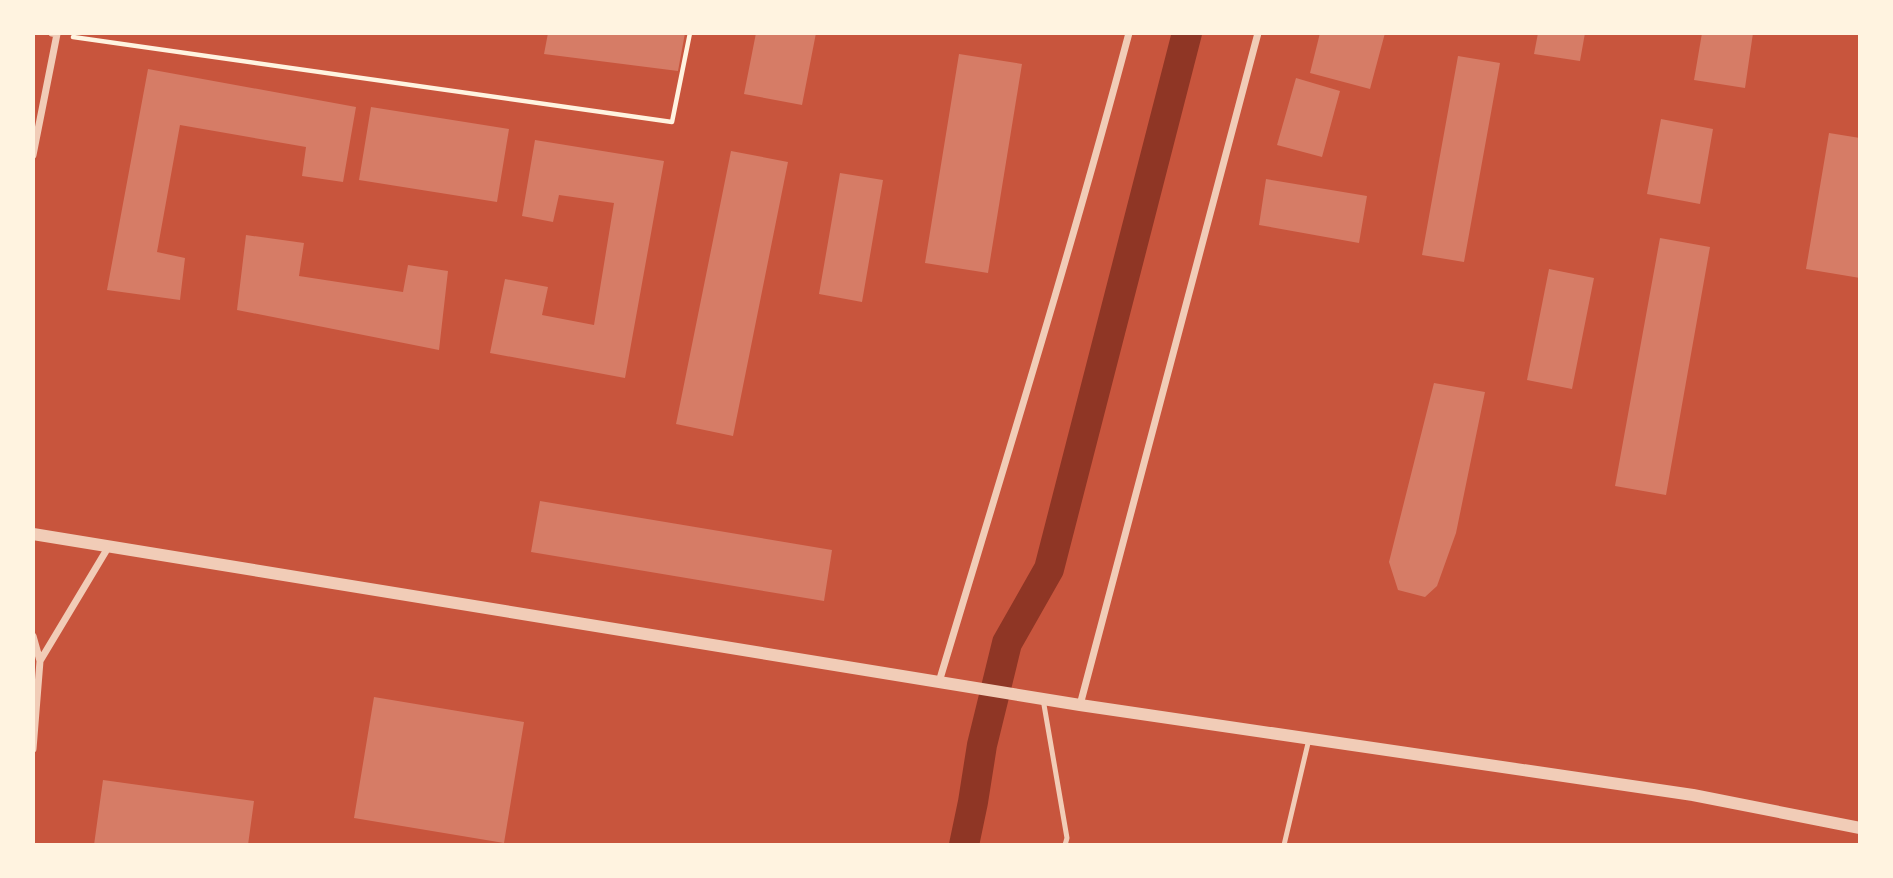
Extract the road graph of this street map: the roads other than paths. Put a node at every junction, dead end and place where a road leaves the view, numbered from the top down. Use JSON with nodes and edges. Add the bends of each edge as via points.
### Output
{"nodes":[{"id":1,"x":1129,"y":33,"type":"edge"},
{"id":2,"x":1258,"y":33,"type":"edge"},
{"id":3,"x":55,"y":34,"type":"edge"},
{"id":4,"x":33,"y":155,"type":"edge"},
{"id":5,"x":33,"y":534,"type":"edge"},
{"id":6,"x":109,"y":546,"type":"junction"},
{"id":7,"x":33,"y":636,"type":"edge"},
{"id":8,"x":40,"y":660,"type":"junction"},
{"id":9,"x":939,"y":682,"type":"junction"},
{"id":10,"x":1043,"y":699,"type":"junction"},
{"id":11,"x":1080,"y":705,"type":"junction"},
{"id":12,"x":1309,"y":739,"type":"junction"},
{"id":13,"x":33,"y":749,"type":"edge"},
{"id":14,"x":1860,"y":828,"type":"edge"},
{"id":15,"x":1065,"y":845,"type":"edge"},
{"id":16,"x":1284,"y":845,"type":"edge"}],
"edges":[{"from":1,"to":9,"type":"street","via":[[1044,336]]},
{"from":2,"to":11,"type":"street"},
{"from":3,"to":4,"type":"street"},
{"from":5,"to":6,"type":"street"},
{"from":6,"to":8,"type":"street"},
{"from":6,"to":9,"type":"street"},
{"from":7,"to":8,"type":"street"},
{"from":8,"to":13,"type":"street"},
{"from":9,"to":10,"type":"street"},
{"from":10,"to":11,"type":"street"},
{"from":10,"to":15,"type":"lane"},
{"from":11,"to":12,"type":"street"},
{"from":12,"to":14,"type":"street","via":[[1693,795]]},
{"from":12,"to":16,"type":"lane"}]}
